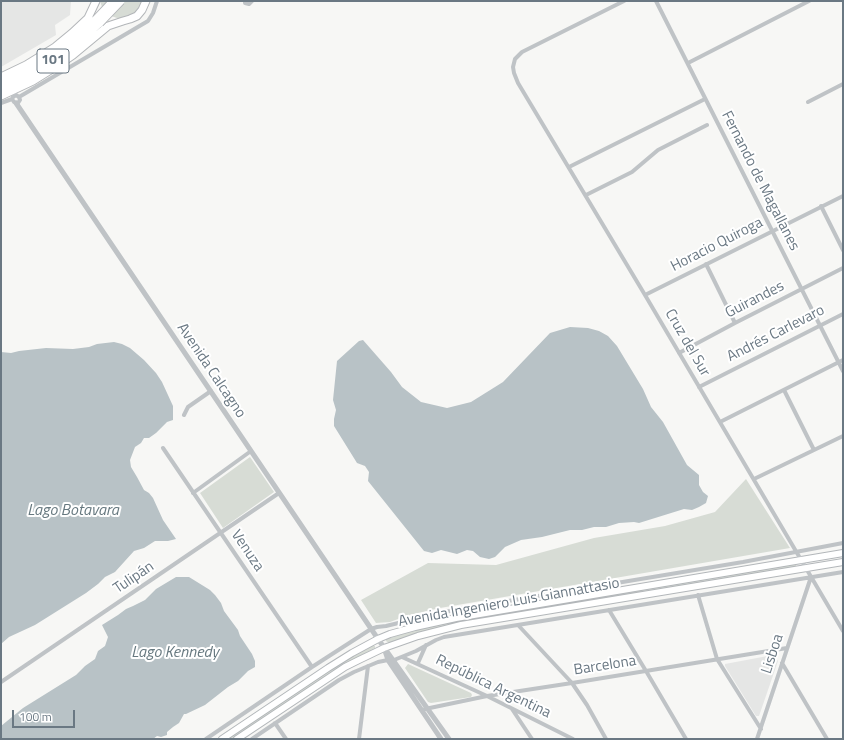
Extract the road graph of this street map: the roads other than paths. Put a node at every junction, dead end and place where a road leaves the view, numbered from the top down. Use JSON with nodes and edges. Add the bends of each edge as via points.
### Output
{"nodes":[{"id":1,"x":97,"y":1,"type":"edge"},
{"id":2,"x":113,"y":1,"type":"edge"},
{"id":3,"x":121,"y":1,"type":"edge"},
{"id":4,"x":245,"y":1,"type":"edge"},
{"id":5,"x":252,"y":1,"type":"edge"},
{"id":6,"x":624,"y":1,"type":"edge"},
{"id":7,"x":656,"y":1,"type":"edge"},
{"id":8,"x":809,"y":1,"type":"edge"},
{"id":9,"x":146,"y":2,"type":"edge"},
{"id":10,"x":157,"y":3,"type":"edge"},
{"id":11,"x":98,"y":21,"type":"junction"},
{"id":12,"x":123,"y":21,"type":"junction"},
{"id":13,"x":688,"y":63,"type":"junction"},
{"id":14,"x":1,"y":77,"type":"edge"},
{"id":15,"x":1,"y":83,"type":"edge"},
{"id":16,"x":843,"y":84,"type":"edge"},
{"id":17,"x":1,"y":89,"type":"edge"},
{"id":18,"x":1,"y":96,"type":"edge"},
{"id":19,"x":705,"y":98,"type":"junction"},
{"id":20,"x":17,"y":102,"type":"junction"},
{"id":21,"x":808,"y":102,"type":"dead end"},
{"id":22,"x":1,"y":103,"type":"edge"},
{"id":23,"x":707,"y":125,"type":"dead end"},
{"id":24,"x":569,"y":167,"type":"junction"},
{"id":25,"x":586,"y":196,"type":"junction"},
{"id":26,"x":843,"y":196,"type":"edge"},
{"id":27,"x":821,"y":206,"type":"junction"},
{"id":28,"x":773,"y":231,"type":"junction"},
{"id":29,"x":843,"y":250,"type":"edge"},
{"id":30,"x":706,"y":264,"type":"junction"},
{"id":31,"x":843,"y":268,"type":"edge"},
{"id":32,"x":802,"y":290,"type":"junction"},
{"id":33,"x":645,"y":295,"type":"junction"},
{"id":34,"x":843,"y":314,"type":"edge"},
{"id":35,"x":735,"y":323,"type":"junction"},
{"id":36,"x":820,"y":325,"type":"junction"},
{"id":37,"x":679,"y":353,"type":"junction"},
{"id":38,"x":841,"y":361,"type":"edge"},
{"id":39,"x":843,"y":371,"type":"edge"},
{"id":40,"x":699,"y":387,"type":"junction"},
{"id":41,"x":784,"y":390,"type":"junction"},
{"id":42,"x":211,"y":391,"type":"junction"},
{"id":43,"x":184,"y":415,"type":"dead end"},
{"id":44,"x":720,"y":422,"type":"junction"},
{"id":45,"x":843,"y":436,"type":"edge"},
{"id":46,"x":163,"y":448,"type":"dead end"},
{"id":47,"x":814,"y":450,"type":"junction"},
{"id":48,"x":251,"y":451,"type":"junction"},
{"id":49,"x":754,"y":479,"type":"junction"},
{"id":50,"x":193,"y":493,"type":"junction"},
{"id":51,"x":279,"y":493,"type":"junction"},
{"id":52,"x":221,"y":533,"type":"junction"},
{"id":53,"x":843,"y":543,"type":"edge"},
{"id":54,"x":796,"y":552,"type":"junction"},
{"id":55,"x":843,"y":553,"type":"edge"},
{"id":56,"x":801,"y":560,"type":"junction"},
{"id":57,"x":843,"y":562,"type":"edge"},
{"id":58,"x":806,"y":568,"type":"junction"},
{"id":59,"x":843,"y":572,"type":"edge"},
{"id":60,"x":811,"y":577,"type":"junction"},
{"id":61,"x":698,"y":595,"type":"junction"},
{"id":62,"x":609,"y":610,"type":"junction"},
{"id":63,"x":518,"y":625,"type":"junction"},
{"id":64,"x":371,"y":629,"type":"junction"},
{"id":65,"x":843,"y":631,"type":"edge"},
{"id":66,"x":378,"y":639,"type":"junction"},
{"id":67,"x":426,"y":645,"type":"junction"},
{"id":68,"x":384,"y":648,"type":"junction"},
{"id":69,"x":787,"y":648,"type":"junction"},
{"id":70,"x":402,"y":657,"type":"junction"},
{"id":71,"x":717,"y":659,"type":"junction"},
{"id":72,"x":391,"y":660,"type":"junction"},
{"id":73,"x":782,"y":663,"type":"junction"},
{"id":74,"x":418,"y":664,"type":"junction"},
{"id":75,"x":368,"y":666,"type":"junction"},
{"id":76,"x":312,"y":667,"type":"junction"},
{"id":77,"x":646,"y":671,"type":"junction"},
{"id":78,"x":1,"y":682,"type":"edge"},
{"id":79,"x":572,"y":683,"type":"junction"},
{"id":80,"x":487,"y":696,"type":"junction"},
{"id":81,"x":428,"y":708,"type":"junction"},
{"id":82,"x":511,"y":709,"type":"junction"},
{"id":83,"x":421,"y":710,"type":"junction"},
{"id":84,"x":275,"y":723,"type":"junction"},
{"id":85,"x":761,"y":729,"type":"junction"},
{"id":86,"x":206,"y":739,"type":"edge"},
{"id":87,"x":222,"y":739,"type":"edge"},
{"id":88,"x":237,"y":739,"type":"edge"},
{"id":89,"x":252,"y":739,"type":"edge"},
{"id":90,"x":286,"y":739,"type":"edge"},
{"id":91,"x":359,"y":739,"type":"edge"},
{"id":92,"x":441,"y":739,"type":"edge"},
{"id":93,"x":449,"y":739,"type":"edge"},
{"id":94,"x":532,"y":739,"type":"edge"},
{"id":95,"x":573,"y":739,"type":"edge"},
{"id":96,"x":606,"y":739,"type":"edge"},
{"id":97,"x":686,"y":739,"type":"edge"},
{"id":98,"x":757,"y":739,"type":"edge"},
{"id":99,"x":827,"y":739,"type":"edge"}],
"edges":[{"from":1,"to":12,"type":"highway","via":[[105,15],[113,20]]},
{"from":1,"to":14,"type":"highway","via":[[88,18],[72,33],[26,65]]},
{"from":2,"to":11,"type":"highway","number":"101","bridge":true},
{"from":3,"to":11,"type":"highway","number":"101","bridge":true},
{"from":4,"to":5,"type":"street","via":[[249,4]]},
{"from":6,"to":24,"type":"street","name":"Cruz del Sur","via":[[522,52],[515,59],[513,67],[518,83]]},
{"from":7,"to":13,"type":"street","name":"Fernando de Magallanes"},
{"from":8,"to":13,"type":"street"},
{"from":9,"to":10,"type":"street"},
{"from":9,"to":12,"type":"highway","via":[[137,16]]},
{"from":10,"to":20,"type":"street","via":[[148,21]]},
{"from":11,"to":15,"type":"highway","number":"101","via":[[46,58]]},
{"from":11,"to":17,"type":"highway","number":"101","via":[[77,44],[52,62]]},
{"from":12,"to":18,"type":"highway","via":[[108,26],[73,55],[33,81]]},
{"from":13,"to":19,"type":"street","name":"Fernando de Magallanes"},
{"from":16,"to":21,"type":"street"},
{"from":19,"to":24,"type":"street"},
{"from":19,"to":28,"type":"street","name":"Fernando de Magallanes"},
{"from":20,"to":22,"type":"street"},
{"from":20,"to":42,"type":"street","name":"Avenida Calcagno"},
{"from":23,"to":25,"type":"street","via":[[658,150],[632,172]]},
{"from":24,"to":25,"type":"street","name":"Cruz del Sur"},
{"from":25,"to":33,"type":"street","name":"Cruz del Sur"},
{"from":26,"to":27,"type":"street","name":"Horacio Quiroga"},
{"from":27,"to":28,"type":"street","name":"Horacio Quiroga"},
{"from":27,"to":29,"type":"street"},
{"from":28,"to":30,"type":"street","name":"Horacio Quiroga"},
{"from":28,"to":32,"type":"street","name":"Fernando de Magallanes"},
{"from":30,"to":33,"type":"street","name":"Horacio Quiroga"},
{"from":30,"to":35,"type":"street"},
{"from":31,"to":32,"type":"street","name":"Guirandes"},
{"from":32,"to":35,"type":"street","name":"Guirandes"},
{"from":32,"to":36,"type":"street","name":"Fernando de Magallanes"},
{"from":33,"to":37,"type":"street","name":"Cruz del Sur"},
{"from":34,"to":36,"type":"street","name":"Andrés Carlevaro"},
{"from":35,"to":37,"type":"street","name":"Guirandes"},
{"from":36,"to":38,"type":"street","name":"Fernando de Magallanes"},
{"from":36,"to":40,"type":"street","name":"Andrés Carlevaro"},
{"from":37,"to":40,"type":"street","name":"Cruz del Sur"},
{"from":38,"to":39,"type":"street","name":"Fernando de Magallanes"},
{"from":38,"to":41,"type":"street"},
{"from":40,"to":44,"type":"street","name":"Cruz del Sur"},
{"from":41,"to":44,"type":"street"},
{"from":41,"to":47,"type":"street"},
{"from":42,"to":43,"type":"street","via":[[188,408]]},
{"from":42,"to":48,"type":"street","name":"Avenida Calcagno"},
{"from":44,"to":49,"type":"street","name":"Cruz del Sur"},
{"from":45,"to":47,"type":"street"},
{"from":46,"to":50,"type":"street","name":"Venuza"},
{"from":47,"to":49,"type":"street"},
{"from":48,"to":50,"type":"street"},
{"from":48,"to":51,"type":"street","name":"Avenida Calcagno"},
{"from":49,"to":54,"type":"street","name":"Cruz del Sur"},
{"from":50,"to":52,"type":"street","name":"Venuza"},
{"from":51,"to":52,"type":"street","name":"Tulipán"},
{"from":51,"to":64,"type":"street","name":"Avenida Calcagno"},
{"from":52,"to":76,"type":"street","name":"Venuza"},
{"from":52,"to":78,"type":"street","name":"Tulipán"},
{"from":53,"to":54,"type":"street","name":"Avenida Ingeniero Luis Giannattasio"},
{"from":54,"to":56,"type":"street","name":"Cruz del Sur"},
{"from":54,"to":64,"type":"street","name":"Avenida Ingeniero Luis Giannattasio","via":[[454,610]]},
{"from":55,"to":56,"type":"main road","name":"Avenida Ingeniero Luis Giannattasio"},
{"from":56,"to":58,"type":"street","name":"Cruz del Sur"},
{"from":56,"to":66,"type":"main road","name":"Avenida Ingeniero Luis Giannattasio","via":[[456,618]]},
{"from":57,"to":58,"type":"main road","name":"Avenida Ingeniero Luis Giannattasio"},
{"from":58,"to":60,"type":"street","name":"Cruz del Sur"},
{"from":58,"to":68,"type":"main road","name":"Avenida Ingeniero Luis Giannattasio","via":[[461,626],[418,636]]},
{"from":59,"to":60,"type":"street","name":"Avenida Ingeniero Luis Giannattasio"},
{"from":60,"to":61,"type":"street","name":"Avenida Ingeniero Luis Giannattasio"},
{"from":60,"to":65,"type":"street","name":"Cruz del Sur"},
{"from":60,"to":69,"type":"street","name":"Lisboa"},
{"from":61,"to":62,"type":"street","name":"Avenida Ingeniero Luis Giannattasio"},
{"from":61,"to":71,"type":"street"},
{"from":62,"to":63,"type":"street","name":"Avenida Ingeniero Luis Giannattasio"},
{"from":62,"to":77,"type":"street"},
{"from":63,"to":67,"type":"street","name":"Avenida Ingeniero Luis Giannattasio","via":[[444,637]]},
{"from":63,"to":79,"type":"street"},
{"from":64,"to":66,"type":"street","name":"Avenida Calcagno"},
{"from":64,"to":76,"type":"street","name":"Avenida Ingeniero Luis Giannattasio"},
{"from":66,"to":68,"type":"street","name":"Avenida Calcagno"},
{"from":66,"to":87,"type":"main road","name":"Avenida Ingeniero Luis Giannattasio","via":[[328,668]]},
{"from":67,"to":70,"type":"street","name":"Avenida Ingeniero Luis Giannattasio"},
{"from":67,"to":74,"type":"street"},
{"from":68,"to":72,"type":"street","name":"Avenida Calcagno"},
{"from":68,"to":88,"type":"main road","name":"Avenida Ingeniero Luis Giannattasio","via":[[345,667]]},
{"from":69,"to":71,"type":"street","name":"Barcelona"},
{"from":69,"to":73,"type":"street","name":"Lisboa"},
{"from":70,"to":72,"type":"street","name":"Avenida Ingeniero Luis Giannattasio"},
{"from":70,"to":74,"type":"street","name":"República Argentina"},
{"from":71,"to":77,"type":"street","name":"Barcelona"},
{"from":71,"to":85,"type":"street"},
{"from":72,"to":75,"type":"street","name":"Avenida Ingeniero Luis Giannattasio"},
{"from":72,"to":81,"type":"street","name":"Avenida Calcagno"},
{"from":72,"to":83,"type":"street","name":"Avenida Calcagno"},
{"from":73,"to":85,"type":"street","name":"Lisboa"},
{"from":73,"to":99,"type":"street"},
{"from":74,"to":80,"type":"street","name":"República Argentina"},
{"from":75,"to":84,"type":"street","name":"Avenida Ingeniero Luis Giannattasio","via":[[339,680]]},
{"from":75,"to":91,"type":"street"},
{"from":76,"to":86,"type":"street","name":"Avenida Ingeniero Luis Giannattasio"},
{"from":77,"to":79,"type":"street","name":"Barcelona"},
{"from":77,"to":97,"type":"street"},
{"from":79,"to":80,"type":"street","name":"Barcelona"},
{"from":79,"to":96,"type":"street"},
{"from":80,"to":81,"type":"street","name":"Barcelona"},
{"from":80,"to":82,"type":"street","name":"República Argentina"},
{"from":81,"to":83,"type":"street","name":"Barcelona"},
{"from":81,"to":93,"type":"street","name":"Avenida Calcagno"},
{"from":82,"to":94,"type":"street"},
{"from":82,"to":95,"type":"street","name":"República Argentina"},
{"from":83,"to":92,"type":"street","name":"Avenida Calcagno"},
{"from":84,"to":89,"type":"street","name":"Avenida Ingeniero Luis Giannattasio"},
{"from":84,"to":90,"type":"street"},
{"from":85,"to":98,"type":"street","name":"Lisboa"}]}
